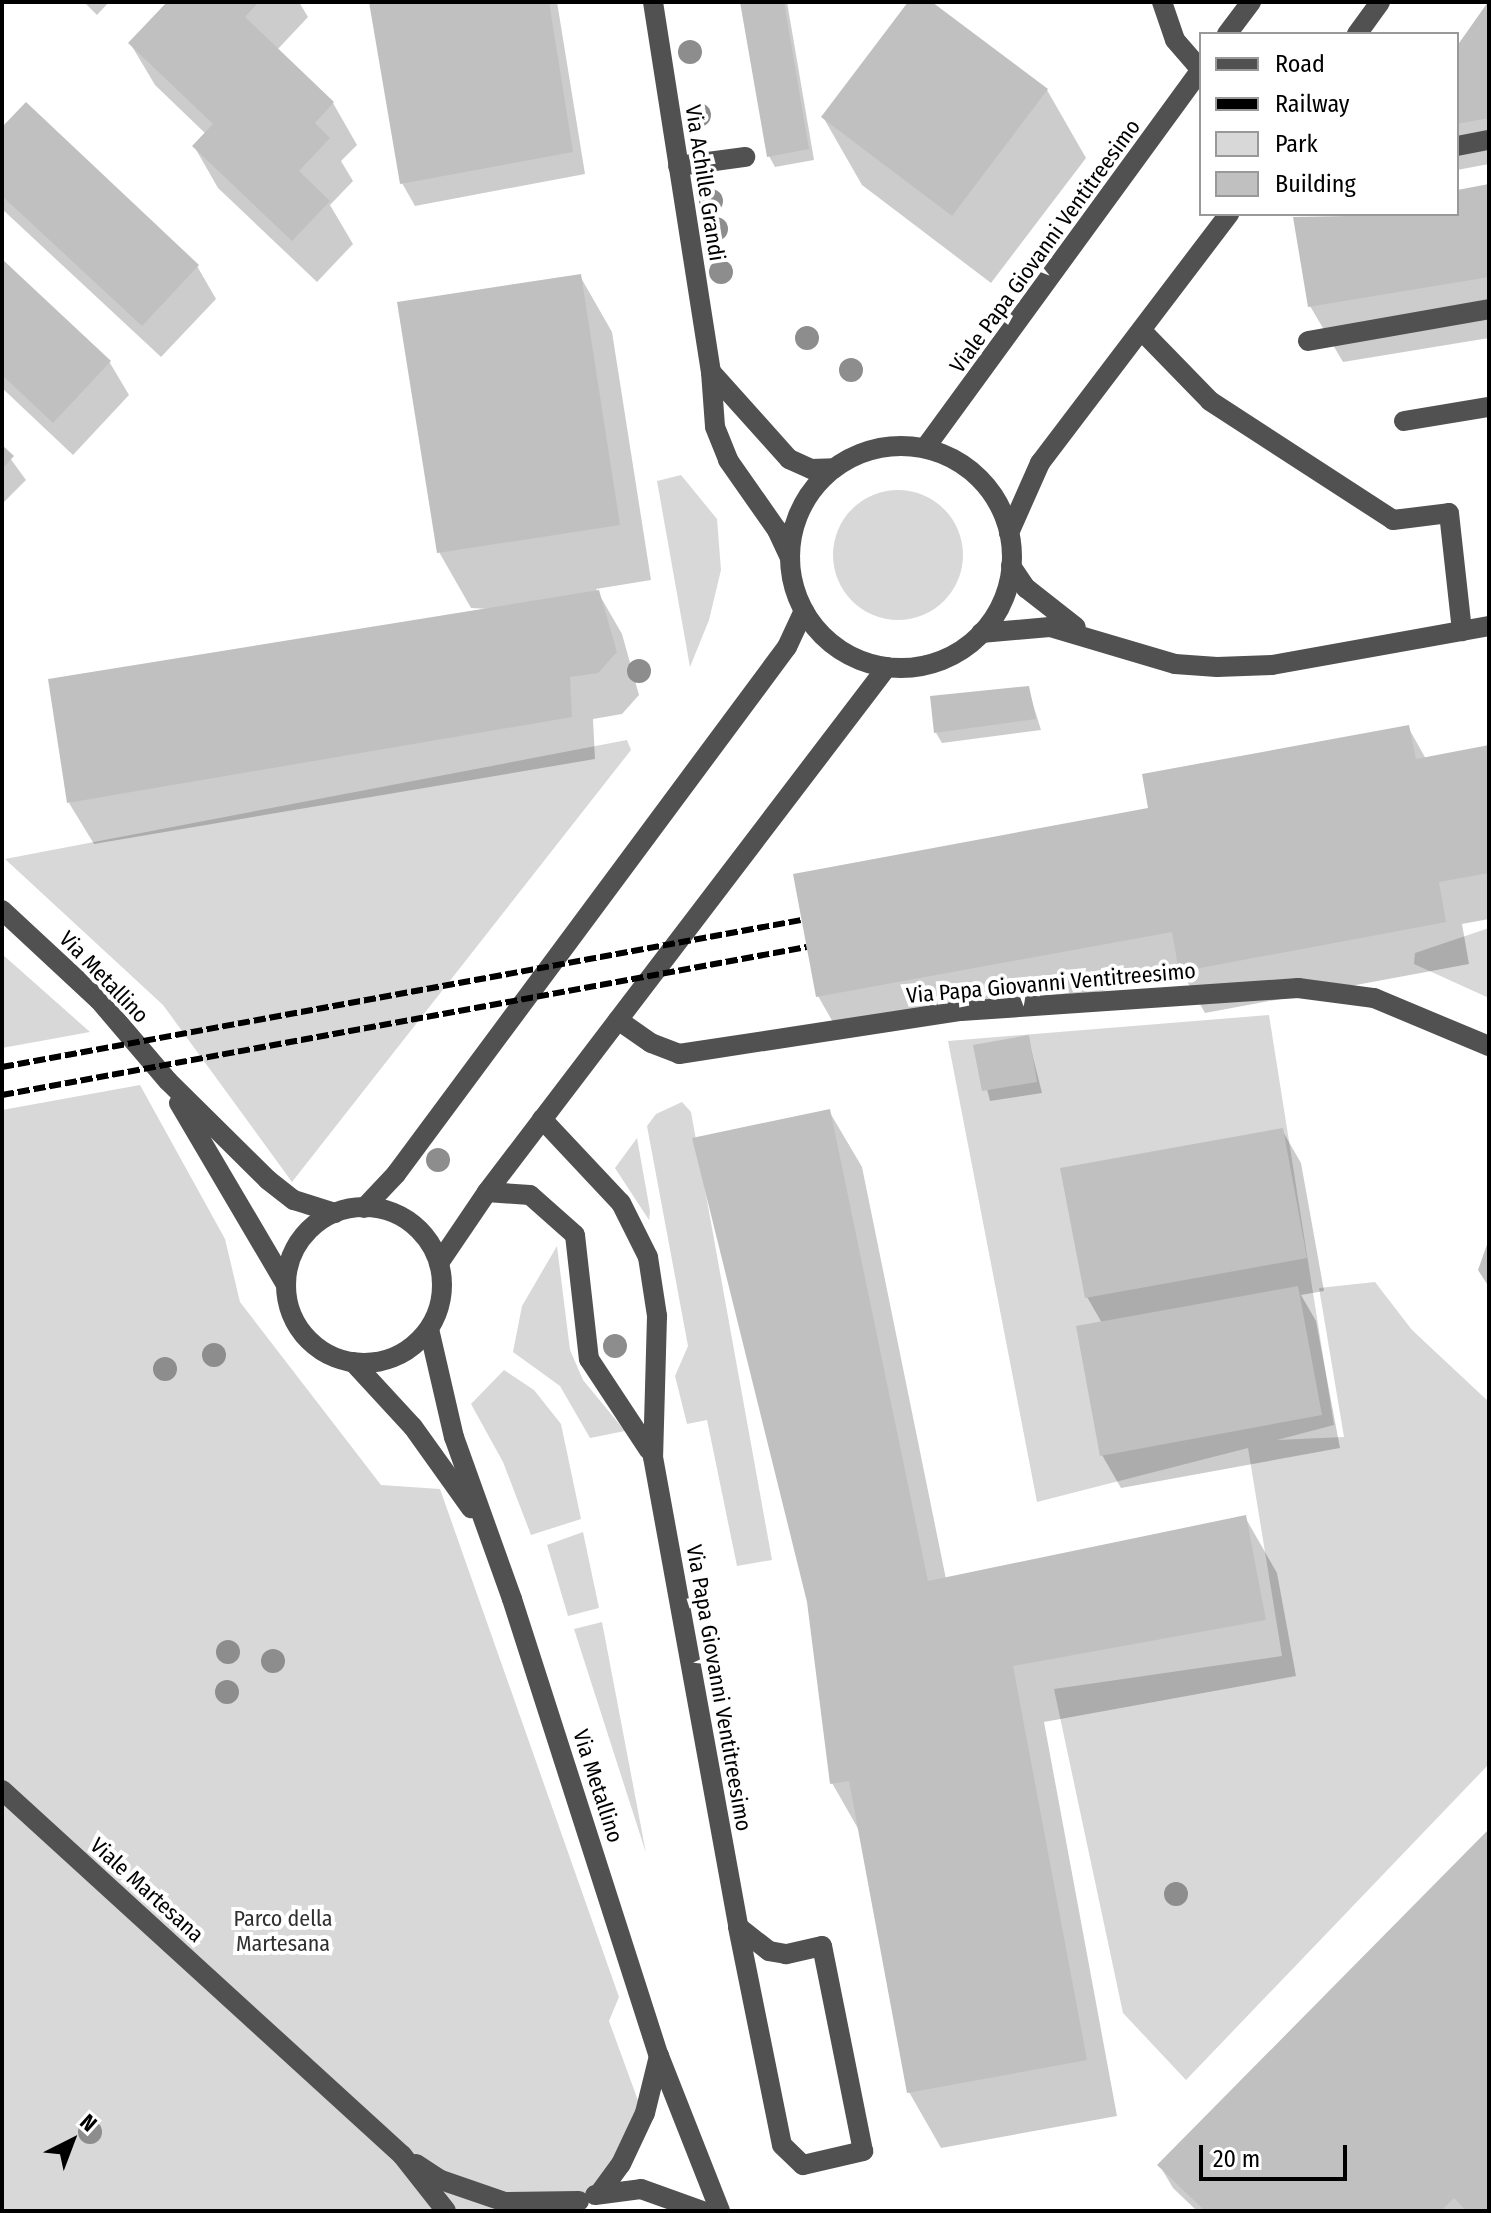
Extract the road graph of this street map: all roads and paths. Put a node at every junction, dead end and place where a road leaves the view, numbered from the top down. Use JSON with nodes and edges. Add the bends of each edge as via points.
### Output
{"nodes":[{"id":1,"x":653,"y":2,"type":"edge"},
{"id":2,"x":1162,"y":2,"type":"edge"},
{"id":3,"x":1251,"y":2,"type":"edge"},
{"id":4,"x":1380,"y":2,"type":"edge"},
{"id":5,"x":1228,"y":32,"type":"edge"},
{"id":6,"x":1358,"y":32,"type":"edge"},
{"id":7,"x":1199,"y":68,"type":"edge"},
{"id":8,"x":1199,"y":73,"type":"edge"},
{"id":9,"x":1489,"y":140,"type":"edge"},
{"id":10,"x":1459,"y":146,"type":"edge"},
{"id":11,"x":745,"y":157,"type":"dead end"},
{"id":12,"x":678,"y":166,"type":"junction"},
{"id":13,"x":1228,"y":216,"type":"edge"},
{"id":14,"x":1489,"y":309,"type":"edge"},
{"id":15,"x":1143,"y":332,"type":"junction"},
{"id":16,"x":1308,"y":341,"type":"dead end"},
{"id":17,"x":711,"y":372,"type":"junction"},
{"id":18,"x":1489,"y":407,"type":"edge"},
{"id":19,"x":1404,"y":421,"type":"dead end"},
{"id":20,"x":925,"y":448,"type":"junction"},
{"id":21,"x":834,"y":468,"type":"junction"},
{"id":22,"x":1009,"y":533,"type":"junction"},
{"id":23,"x":790,"y":558,"type":"junction"},
{"id":24,"x":1011,"y":566,"type":"junction"},
{"id":25,"x":804,"y":611,"type":"junction"},
{"id":26,"x":1489,"y":626,"type":"edge"},
{"id":27,"x":1462,"y":631,"type":"junction"},
{"id":28,"x":981,"y":633,"type":"junction"},
{"id":29,"x":1094,"y":638,"type":"junction"},
{"id":30,"x":887,"y":667,"type":"junction"},
{"id":31,"x":2,"y":910,"type":"edge"},
{"id":32,"x":618,"y":1020,"type":"junction"},
{"id":33,"x":1489,"y":1046,"type":"edge"},
{"id":34,"x":168,"y":1081,"type":"junction"},
{"id":35,"x":542,"y":1119,"type":"junction"},
{"id":36,"x":487,"y":1192,"type":"junction"},
{"id":37,"x":364,"y":1208,"type":"junction"},
{"id":38,"x":335,"y":1213,"type":"junction"},
{"id":39,"x":439,"y":1263,"type":"junction"},
{"id":40,"x":287,"y":1285,"type":"junction"},
{"id":41,"x":429,"y":1329,"type":"junction"},
{"id":42,"x":353,"y":1362,"type":"junction"},
{"id":43,"x":653,"y":1457,"type":"junction"},
{"id":44,"x":486,"y":1533,"type":"junction"},
{"id":45,"x":2,"y":1790,"type":"edge"},
{"id":46,"x":738,"y":1927,"type":"junction"},
{"id":47,"x":659,"y":2056,"type":"junction"},
{"id":48,"x":402,"y":2155,"type":"junction"},
{"id":49,"x":580,"y":2202,"type":"edge"},
{"id":50,"x":446,"y":2211,"type":"edge"},
{"id":51,"x":702,"y":2211,"type":"edge"},
{"id":52,"x":720,"y":2211,"type":"edge"}],
"edges":[{"from":1,"to":12,"type":"street","name":"Via Achille Grandi"},
{"from":2,"to":7,"type":"street","via":[[1175,40]]},
{"from":3,"to":5,"type":"street"},
{"from":4,"to":6,"type":"street"},
{"from":8,"to":20,"type":"street","name":"Viale Papa Giovanni Ventitreesimo"},
{"from":9,"to":10,"type":"street"},
{"from":11,"to":12,"type":"street"},
{"from":12,"to":17,"type":"street","name":"Via Achille Grandi"},
{"from":13,"to":15,"type":"street"},
{"from":14,"to":16,"type":"street"},
{"from":15,"to":22,"type":"street","via":[[1040,463]]},
{"from":15,"to":27,"type":"street","via":[[1210,401],[1393,520],[1449,513]]},
{"from":17,"to":21,"type":"street","via":[[789,459],[811,469]]},
{"from":17,"to":23,"type":"street","name":"Via Achille Grandi","via":[[715,427],[728,460]]},
{"from":18,"to":19,"type":"street"},
{"from":20,"to":21,"type":"street","via":[[867,451]]},
{"from":20,"to":22,"type":"street","via":[[953,459],[984,484]]},
{"from":21,"to":23,"type":"street","via":[[799,511]]},
{"from":22,"to":24,"type":"street"},
{"from":23,"to":25,"type":"street"},
{"from":24,"to":28,"type":"street","via":[[1002,602]]},
{"from":24,"to":29,"type":"street","via":[[1053,613]]},
{"from":25,"to":30,"type":"street","via":[[846,653]]},
{"from":25,"to":37,"type":"street","via":[[787,647],[396,1174]]},
{"from":26,"to":27,"type":"street"},
{"from":27,"to":29,"type":"street","via":[[1272,665],[1217,667],[1175,664]]},
{"from":28,"to":29,"type":"street","via":[[1050,627]]},
{"from":28,"to":30,"type":"street","via":[[938,662]]},
{"from":30,"to":32,"type":"street"},
{"from":31,"to":34,"type":"street","name":"Via Metallino","via":[[99,1000]]},
{"from":32,"to":33,"type":"street","name":"Via Papa Giovanni Ventitreesimo","via":[[651,1043],[679,1054],[961,1011],[1298,988],[1374,998]]},
{"from":32,"to":35,"type":"street"},
{"from":34,"to":38,"type":"street","name":"Via Metallino","via":[[281,1191],[306,1206]]},
{"from":34,"to":40,"type":"street","name":"Via Metallino"},
{"from":35,"to":36,"type":"street"},
{"from":35,"to":43,"type":"street","name":"Via Papa Giovanni Ventitreesimo","via":[[621,1203],[648,1257],[657,1316]]},
{"from":36,"to":39,"type":"street"},
{"from":36,"to":43,"type":"street","name":"Via Papa Giovanni Ventitreesimo","via":[[530,1195],[575,1235],[589,1359]]},
{"from":37,"to":38,"type":"street"},
{"from":37,"to":39,"type":"street","via":[[392,1213],[412,1224]]},
{"from":38,"to":40,"type":"street","via":[[300,1242]]},
{"from":39,"to":41,"type":"street","via":[[441,1297]]},
{"from":40,"to":42,"type":"street","via":[[290,1308],[307,1338],[326,1353]]},
{"from":41,"to":42,"type":"street","via":[[393,1358]]},
{"from":41,"to":44,"type":"street","name":"Via Metallino","via":[[439,1385]]},
{"from":42,"to":44,"type":"street","name":"Via Metallino","via":[[413,1427]]},
{"from":43,"to":46,"type":"street","name":"Via Papa Giovanni Ventitreesimo"},
{"from":44,"to":47,"type":"street","name":"Via Metallino"},
{"from":45,"to":48,"type":"street","name":"Viale Martesana"},
{"from":46,"to":46,"type":"street","name":"Via Papa Giovanni Ventitreesimo","via":[[782,2145],[803,2165],[863,2151],[822,1946],[786,1954],[769,1951]]},
{"from":47,"to":49,"type":"street","via":[[634,2138]]},
{"from":47,"to":52,"type":"street","name":"Via Metallino"},
{"from":48,"to":49,"type":"street","name":"Viale Martesana","via":[[441,2180],[505,2202]]},
{"from":48,"to":50,"type":"street","name":"Viale Martesana"},
{"from":49,"to":51,"type":"street","name":"Viale Martesana","via":[[651,2191]]}]}
